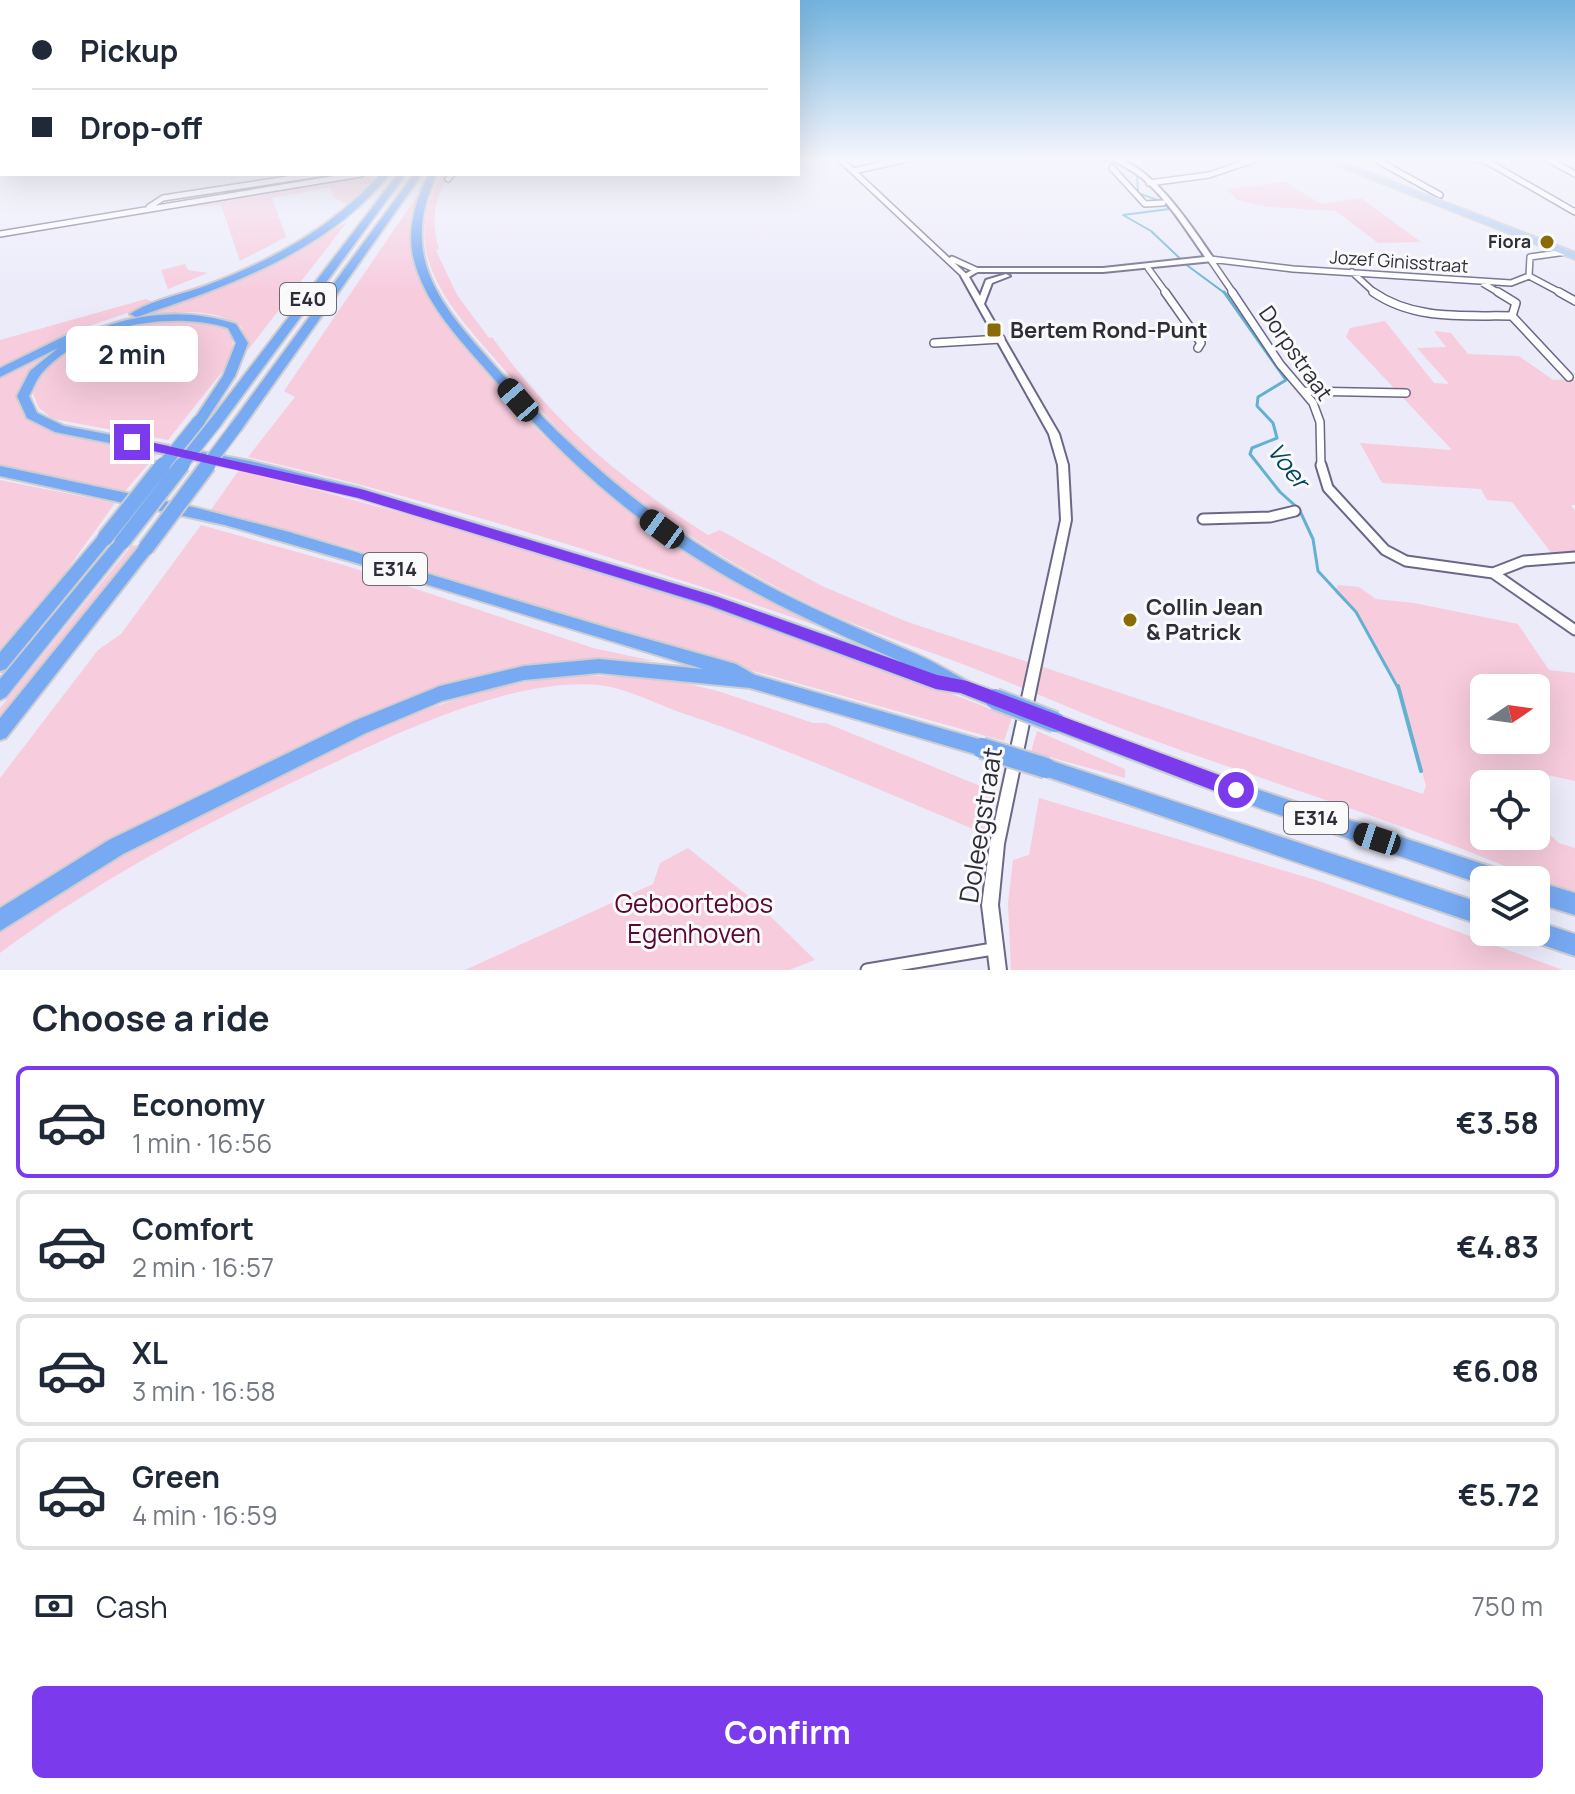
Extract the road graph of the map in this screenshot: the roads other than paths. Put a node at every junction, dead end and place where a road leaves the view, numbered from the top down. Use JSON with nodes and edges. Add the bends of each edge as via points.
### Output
{"nodes":[{"id":1,"x":156,"y":203,"type":"edge"},
{"id":2,"x":179,"y":203,"type":"edge"},
{"id":3,"x":359,"y":203,"type":"edge"},
{"id":4,"x":380,"y":203,"type":"edge"},
{"id":5,"x":397,"y":203,"type":"edge"},
{"id":6,"x":421,"y":203,"type":"edge"},
{"id":7,"x":888,"y":203,"type":"edge"},
{"id":8,"x":1170,"y":203,"type":"edge"},
{"id":9,"x":1439,"y":203,"type":"edge"},
{"id":10,"x":149,"y":208,"type":"junction"},
{"id":11,"x":0,"y":234,"type":"edge"},
{"id":12,"x":1570,"y":254,"type":"edge"},
{"id":13,"x":947,"y":257,"type":"junction"},
{"id":14,"x":1210,"y":259,"type":"junction"},
{"id":15,"x":1148,"y":268,"type":"junction"},
{"id":16,"x":980,"y":270,"type":"junction"},
{"id":17,"x":1029,"y":272,"type":"junction"},
{"id":18,"x":1352,"y":272,"type":"junction"},
{"id":19,"x":1529,"y":276,"type":"junction"},
{"id":20,"x":966,"y":278,"type":"junction"},
{"id":21,"x":990,"y":281,"type":"junction"},
{"id":22,"x":1481,"y":281,"type":"junction"},
{"id":23,"x":1575,"y":301,"type":"edge"},
{"id":24,"x":981,"y":303,"type":"junction"},
{"id":25,"x":1512,"y":316,"type":"junction"},
{"id":26,"x":1001,"y":339,"type":"junction"},
{"id":27,"x":934,"y":343,"type":"dead end"},
{"id":28,"x":1198,"y":348,"type":"dead end"},
{"id":29,"x":0,"y":373,"type":"edge"},
{"id":30,"x":1569,"y":377,"type":"dead end"},
{"id":31,"x":1303,"y":391,"type":"junction"},
{"id":32,"x":1406,"y":393,"type":"dead end"},
{"id":33,"x":0,"y":471,"type":"edge"},
{"id":34,"x":1295,"y":511,"type":"dead end"},
{"id":35,"x":1203,"y":519,"type":"dead end"},
{"id":36,"x":1575,"y":557,"type":"edge"},
{"id":37,"x":1493,"y":573,"type":"junction"},
{"id":38,"x":1575,"y":630,"type":"edge"},
{"id":39,"x":0,"y":664,"type":"edge"},
{"id":40,"x":750,"y":681,"type":"junction"},
{"id":41,"x":961,"y":686,"type":"junction"},
{"id":42,"x":0,"y":692,"type":"edge"},
{"id":43,"x":0,"y":732,"type":"edge"},
{"id":44,"x":1470,"y":870,"type":"edge"},
{"id":45,"x":1550,"y":896,"type":"edge"},
{"id":46,"x":1575,"y":904,"type":"edge"},
{"id":47,"x":1470,"y":910,"type":"edge"},
{"id":48,"x":0,"y":920,"type":"edge"},
{"id":49,"x":1550,"y":937,"type":"edge"},
{"id":50,"x":1575,"y":945,"type":"edge"},
{"id":51,"x":993,"y":949,"type":"junction"},
{"id":52,"x":867,"y":970,"type":"edge"},
{"id":53,"x":998,"y":970,"type":"edge"}],
"edges":[{"from":1,"to":10,"type":"street"},
{"from":2,"to":10,"type":"street"},
{"from":3,"to":29,"type":"highway","via":[[347,217],[273,263],[87,331]]},
{"from":4,"to":42,"type":"highway","number":"E40","bridge":true,"via":[[215,423]]},
{"from":5,"to":43,"type":"highway","number":"E40","bridge":true,"via":[[146,548]]},
{"from":6,"to":41,"type":"highway","via":[[416,239],[430,288],[479,355],[576,460],[635,510],[729,571]]},
{"from":7,"to":13,"type":"street"},
{"from":8,"to":14,"type":"street","name":"Dorpstraat"},
{"from":9,"to":12,"type":"main road"},
{"from":10,"to":11,"type":"street"},
{"from":12,"to":19,"type":"street","via":[[1530,257]]},
{"from":13,"to":16,"type":"street"},
{"from":13,"to":20,"type":"street"},
{"from":14,"to":15,"type":"street"},
{"from":14,"to":18,"type":"street","name":"Jozef Ginisstraat"},
{"from":14,"to":31,"type":"street","name":"Dorpstraat"},
{"from":15,"to":17,"type":"street"},
{"from":15,"to":28,"type":"street","via":[[1201,343]]},
{"from":16,"to":17,"type":"street"},
{"from":16,"to":20,"type":"street","via":[[967,272]]},
{"from":16,"to":21,"type":"street","via":[[992,276]]},
{"from":17,"to":21,"type":"street"},
{"from":18,"to":22,"type":"street","name":"Jozef Ginisstraat"},
{"from":18,"to":25,"type":"street","via":[[1370,294],[1411,313]]},
{"from":19,"to":22,"type":"street","name":"Jozef Ginisstraat","via":[[1516,283]]},
{"from":19,"to":23,"type":"street"},
{"from":20,"to":21,"type":"street"},
{"from":20,"to":24,"type":"street","name":"Doleegstraat"},
{"from":21,"to":24,"type":"street"},
{"from":22,"to":25,"type":"street","via":[[1516,303]]},
{"from":24,"to":26,"type":"street","name":"Doleegstraat"},
{"from":25,"to":30,"type":"street"},
{"from":26,"to":27,"type":"street"},
{"from":26,"to":51,"type":"street","name":"Doleegstraat","via":[[1054,434],[1063,465],[1066,520],[997,844],[990,905]]},
{"from":31,"to":32,"type":"street"},
{"from":31,"to":37,"type":"street","name":"Dorpstraat","via":[[1320,422],[1321,468],[1328,488],[1385,550],[1406,561]]},
{"from":33,"to":40,"type":"highway","number":"E314","via":[[315,544],[585,631],[736,671]]},
{"from":34,"to":35,"type":"street"},
{"from":36,"to":37,"type":"street","via":[[1524,561]]},
{"from":37,"to":38,"type":"street","name":"Dorpstraat"},
{"from":39,"to":41,"type":"highway","number":"E314","bridge":true,"via":[[105,538],[199,421],[229,376],[242,343],[232,326],[213,318],[166,316],[116,327],[69,347],[34,374],[23,396],[32,415],[60,429],[132,442],[324,484],[496,533],[713,601],[936,682]]},
{"from":40,"to":47,"type":"highway","number":"E314","bridge":true,"via":[[1046,768]]},
{"from":40,"to":48,"type":"highway","via":[[599,666],[524,673],[440,694],[360,727],[142,834]]},
{"from":41,"to":44,"type":"highway","number":"E314","bridge":true,"via":[[1262,800]]},
{"from":45,"to":46,"type":"highway"},
{"from":49,"to":50,"type":"highway"},
{"from":51,"to":52,"type":"street"},
{"from":51,"to":53,"type":"street","name":"Doleegstraat"}]}
